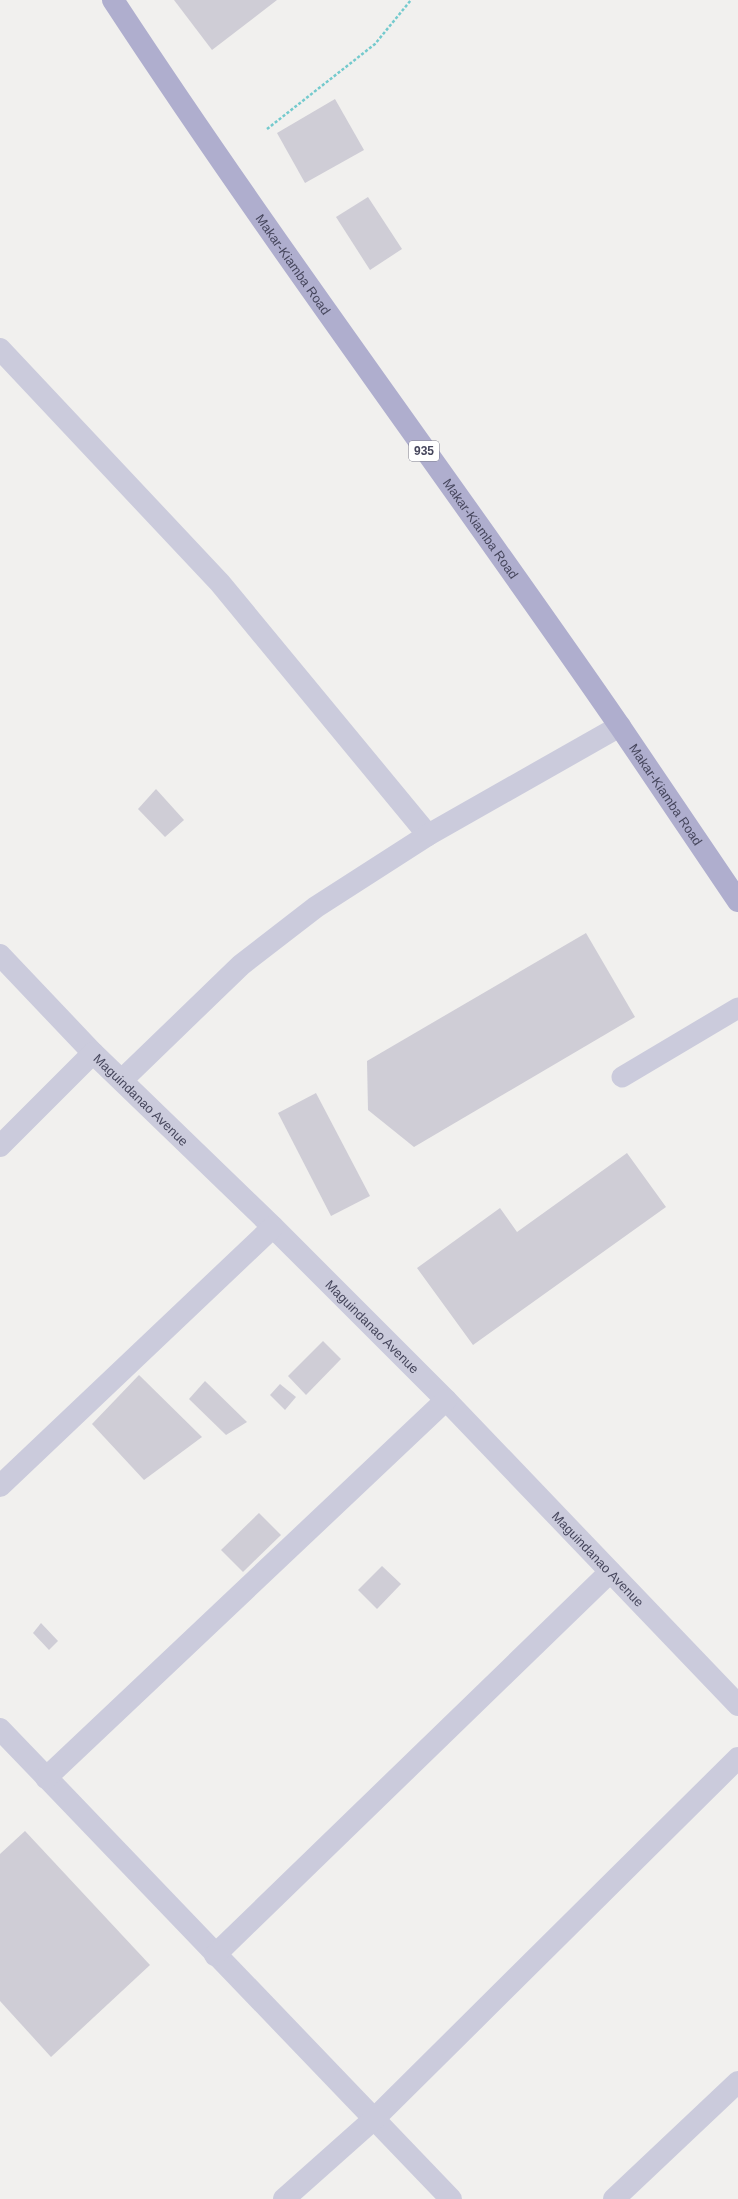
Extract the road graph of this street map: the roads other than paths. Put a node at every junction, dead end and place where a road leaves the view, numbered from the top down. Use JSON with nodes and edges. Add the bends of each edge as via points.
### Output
{"nodes":[{"id":1,"x":113,"y":0,"type":"edge"},
{"id":2,"x":0,"y":349,"type":"edge"},
{"id":3,"x":620,"y":726,"type":"junction"},
{"id":4,"x":428,"y":835,"type":"junction"},
{"id":5,"x":738,"y":901,"type":"edge"},
{"id":6,"x":0,"y":955,"type":"edge"},
{"id":7,"x":738,"y":1008,"type":"edge"},
{"id":8,"x":93,"y":1053,"type":"junction"},
{"id":9,"x":622,"y":1077,"type":"dead end"},
{"id":10,"x":122,"y":1080,"type":"junction"},
{"id":11,"x":0,"y":1146,"type":"edge"},
{"id":12,"x":273,"y":1227,"type":"junction"},
{"id":13,"x":446,"y":1400,"type":"junction"},
{"id":14,"x":0,"y":1486,"type":"edge"},
{"id":15,"x":610,"y":1572,"type":"junction"},
{"id":16,"x":738,"y":1705,"type":"edge"},
{"id":17,"x":0,"y":1729,"type":"edge"},
{"id":18,"x":738,"y":1758,"type":"edge"},
{"id":19,"x":46,"y":1778,"type":"junction"},
{"id":20,"x":215,"y":1955,"type":"junction"},
{"id":21,"x":738,"y":2082,"type":"edge"},
{"id":22,"x":375,"y":2118,"type":"junction"},
{"id":23,"x":284,"y":2199,"type":"edge"},
{"id":24,"x":451,"y":2199,"type":"edge"},
{"id":25,"x":614,"y":2199,"type":"edge"}],
"edges":[{"from":1,"to":3,"type":"main road","name":"Makar-Kiamba Road","number":"935","via":[[368,372]]},
{"from":2,"to":4,"type":"street","via":[[220,583]]},
{"from":3,"to":4,"type":"street"},
{"from":3,"to":5,"type":"main road","name":"Makar-Kiamba Road","number":"935"},
{"from":4,"to":10,"type":"street","via":[[316,907],[241,965]]},
{"from":6,"to":8,"type":"street","name":"Maguindanao Avenue"},
{"from":7,"to":9,"type":"lane"},
{"from":8,"to":10,"type":"street","name":"Maguindanao Avenue"},
{"from":8,"to":11,"type":"street"},
{"from":10,"to":12,"type":"street","name":"Maguindanao Avenue"},
{"from":12,"to":13,"type":"street","name":"Maguindanao Avenue"},
{"from":12,"to":14,"type":"street"},
{"from":13,"to":15,"type":"street","name":"Maguindanao Avenue"},
{"from":13,"to":19,"type":"street"},
{"from":15,"to":16,"type":"street","name":"Maguindanao Avenue"},
{"from":15,"to":20,"type":"street"},
{"from":17,"to":19,"type":"street"},
{"from":18,"to":22,"type":"street"},
{"from":19,"to":20,"type":"street"},
{"from":20,"to":22,"type":"street"},
{"from":21,"to":25,"type":"street"},
{"from":22,"to":23,"type":"street"},
{"from":22,"to":24,"type":"street"}]}
